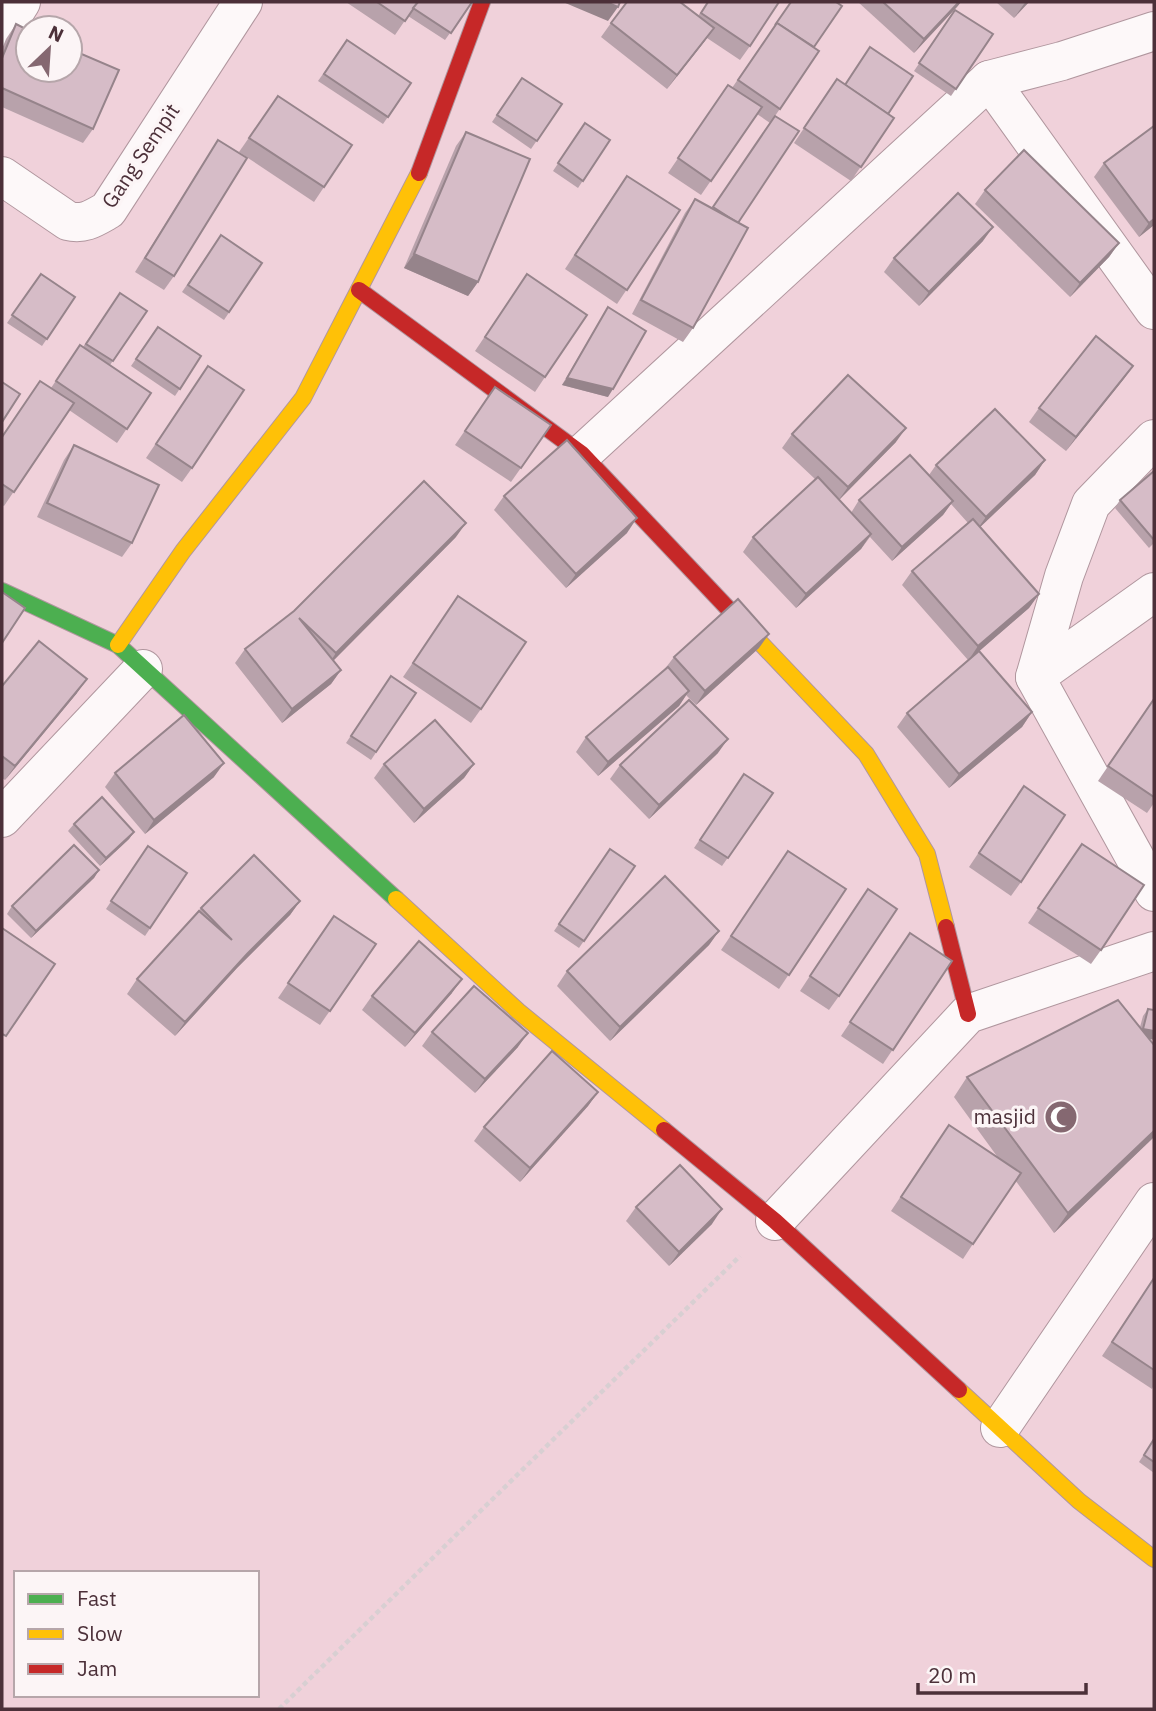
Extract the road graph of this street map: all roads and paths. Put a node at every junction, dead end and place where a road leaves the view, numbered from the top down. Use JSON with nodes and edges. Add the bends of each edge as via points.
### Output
{"nodes":[{"id":1,"x":21,"y":2,"type":"edge"},
{"id":2,"x":243,"y":2,"type":"edge"},
{"id":3,"x":482,"y":2,"type":"edge"},
{"id":4,"x":1154,"y":31,"type":"edge"},
{"id":5,"x":2,"y":32,"type":"edge"},
{"id":6,"x":989,"y":80,"type":"junction"},
{"id":7,"x":2,"y":176,"type":"edge"},
{"id":8,"x":359,"y":290,"type":"junction"},
{"id":9,"x":1154,"y":310,"type":"edge"},
{"id":10,"x":1154,"y":439,"type":"edge"},
{"id":11,"x":582,"y":454,"type":"junction"},
{"id":12,"x":2,"y":591,"type":"edge"},
{"id":13,"x":1154,"y":592,"type":"edge"},
{"id":14,"x":131,"y":657,"type":"junction"},
{"id":15,"x":1035,"y":677,"type":"junction"},
{"id":16,"x":2,"y":818,"type":"edge"},
{"id":17,"x":1154,"y":892,"type":"edge"},
{"id":18,"x":1154,"y":951,"type":"edge"},
{"id":19,"x":968,"y":1014,"type":"junction"},
{"id":20,"x":1154,"y":1202,"type":"edge"},
{"id":21,"x":775,"y":1221,"type":"junction"},
{"id":22,"x":1000,"y":1428,"type":"junction"},
{"id":23,"x":1154,"y":1559,"type":"edge"},
{"id":24,"x":279,"y":1709,"type":"edge"}],
"edges":[{"from":1,"to":5,"type":"street"},
{"from":2,"to":7,"type":"street","name":"Gang Sempit","via":[[108,210],[79,224],[68,221]]},
{"from":3,"to":8,"type":"street","via":[[420,170]]},
{"from":4,"to":6,"type":"street"},
{"from":6,"to":9,"type":"street"},
{"from":6,"to":11,"type":"street"},
{"from":8,"to":11,"type":"street"},
{"from":8,"to":14,"type":"street","via":[[303,398],[183,551]]},
{"from":10,"to":15,"type":"street","via":[[1091,504],[1064,576]]},
{"from":11,"to":19,"type":"street","via":[[866,754],[927,854]]},
{"from":12,"to":14,"type":"street"},
{"from":13,"to":15,"type":"street"},
{"from":14,"to":16,"type":"street"},
{"from":14,"to":21,"type":"street","via":[[518,1012]]},
{"from":15,"to":17,"type":"street"},
{"from":18,"to":19,"type":"street"},
{"from":19,"to":21,"type":"street"},
{"from":20,"to":22,"type":"street"},
{"from":21,"to":22,"type":"street"},
{"from":21,"to":24,"type":"path"},
{"from":22,"to":23,"type":"street","via":[[1079,1501]]}]}
